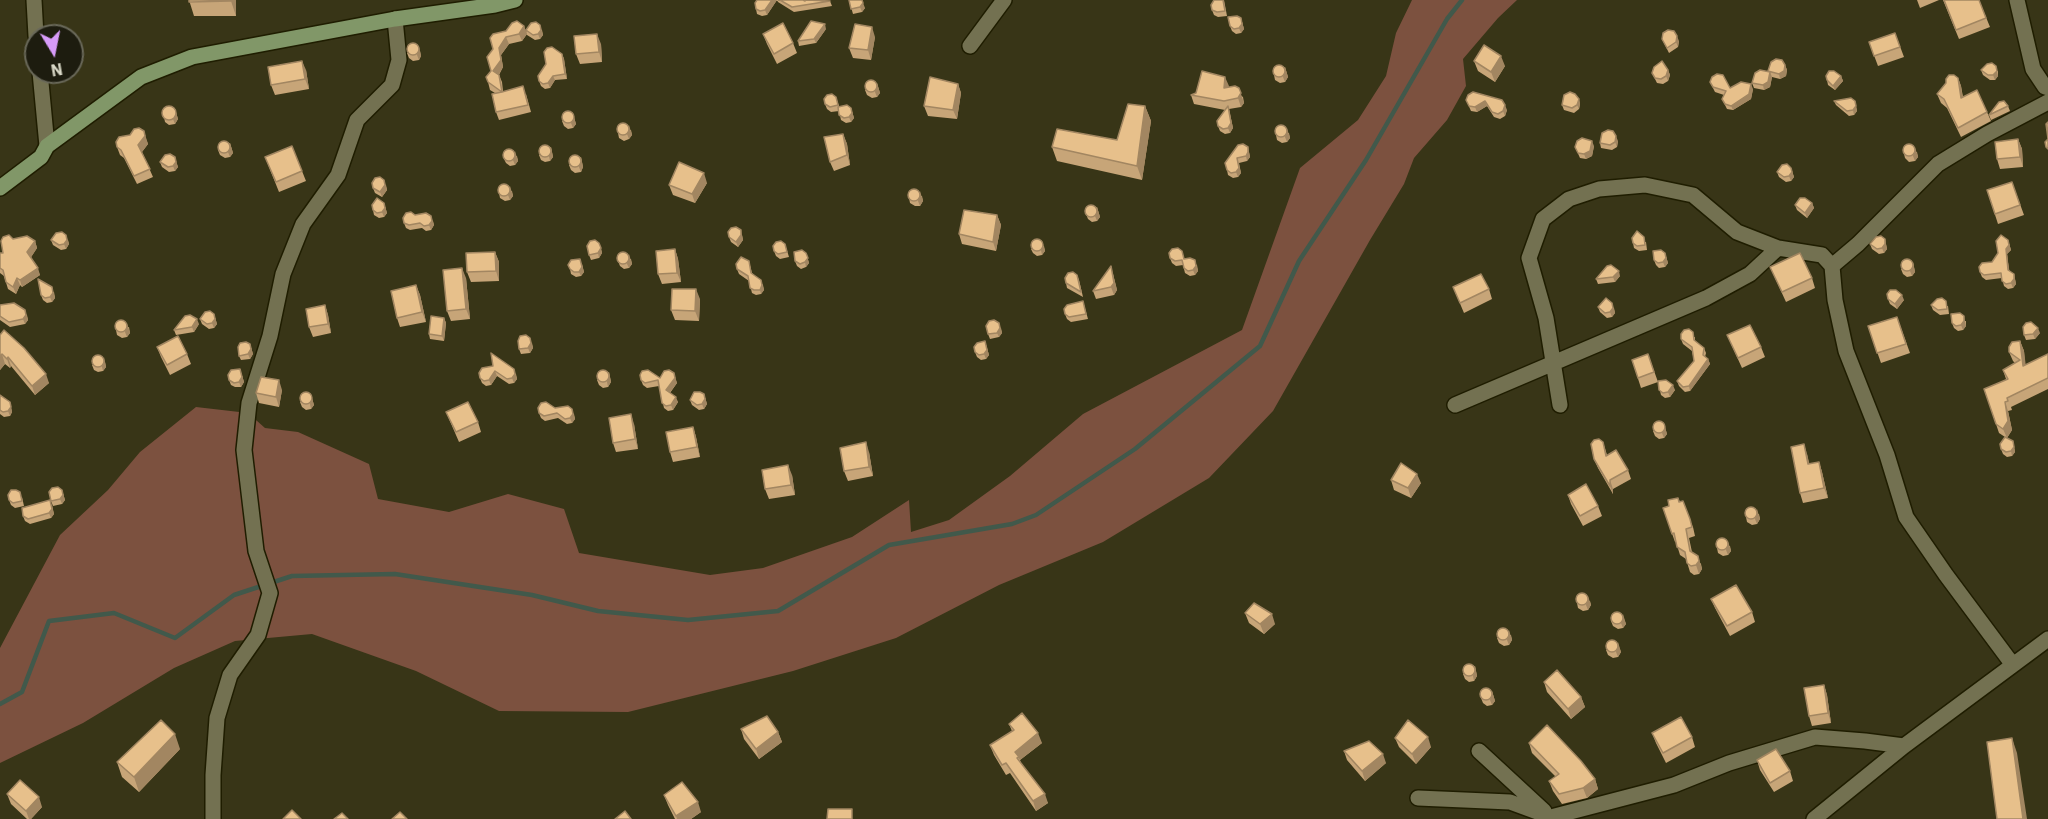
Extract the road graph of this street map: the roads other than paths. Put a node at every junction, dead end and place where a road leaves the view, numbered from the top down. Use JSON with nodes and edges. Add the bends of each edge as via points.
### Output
{"nodes":[{"id":1,"x":34,"y":0,"type":"edge"},
{"id":2,"x":514,"y":0,"type":"edge"},
{"id":3,"x":1004,"y":0,"type":"edge"},
{"id":4,"x":2017,"y":0,"type":"edge"},
{"id":5,"x":395,"y":19,"type":"junction"},
{"id":6,"x":35,"y":24,"type":"edge"},
{"id":7,"x":970,"y":46,"type":"dead end"},
{"id":8,"x":41,"y":84,"type":"edge"},
{"id":9,"x":2048,"y":88,"type":"edge"},
{"id":10,"x":2048,"y":102,"type":"edge"},
{"id":11,"x":47,"y":146,"type":"junction"},
{"id":12,"x":0,"y":188,"type":"edge"},
{"id":13,"x":1778,"y":248,"type":"junction"},
{"id":14,"x":1832,"y":266,"type":"junction"},
{"id":15,"x":1553,"y":362,"type":"junction"},
{"id":16,"x":1455,"y":405,"type":"dead end"},
{"id":17,"x":1560,"y":405,"type":"dead end"},
{"id":18,"x":2048,"y":639,"type":"edge"},
{"id":19,"x":2013,"y":665,"type":"junction"},
{"id":20,"x":1904,"y":746,"type":"junction"},
{"id":21,"x":1479,"y":751,"type":"dead end"},
{"id":22,"x":1418,"y":798,"type":"dead end"},
{"id":23,"x":1552,"y":818,"type":"edge"},
{"id":24,"x":213,"y":819,"type":"edge"},
{"id":25,"x":1814,"y":819,"type":"edge"}],
"edges":[{"from":1,"to":6,"type":"street"},
{"from":2,"to":5,"type":"main road"},
{"from":3,"to":7,"type":"street"},
{"from":4,"to":9,"type":"street","via":[[2033,69]]},
{"from":5,"to":11,"type":"main road","via":[[192,57],[141,77]]},
{"from":5,"to":24,"type":"street","via":[[399,60],[392,85],[357,120],[338,175],[303,224],[283,274],[270,336],[249,403],[244,450],[256,550],[270,593],[258,635],[230,675],[218,718]]},
{"from":8,"to":11,"type":"street"},
{"from":10,"to":14,"type":"street","via":[[1938,164]]},
{"from":11,"to":12,"type":"main road","via":[[41,157]]},
{"from":13,"to":14,"type":"street","via":[[1822,255]]},
{"from":13,"to":15,"type":"street","via":[[1750,274],[1706,298]]},
{"from":13,"to":15,"type":"street","via":[[1737,232],[1693,195],[1645,185],[1599,189],[1569,199],[1543,219],[1529,258],[1546,318]]},
{"from":14,"to":19,"type":"street","via":[[1846,351],[1887,455],[1906,517]]},
{"from":15,"to":16,"type":"street"},
{"from":15,"to":17,"type":"street"},
{"from":18,"to":19,"type":"street"},
{"from":19,"to":20,"type":"street"},
{"from":20,"to":23,"type":"street","via":[[1815,737],[1729,763],[1674,785]]},
{"from":20,"to":25,"type":"street"},
{"from":21,"to":23,"type":"street"},
{"from":22,"to":23,"type":"street","via":[[1510,802]]}]}
